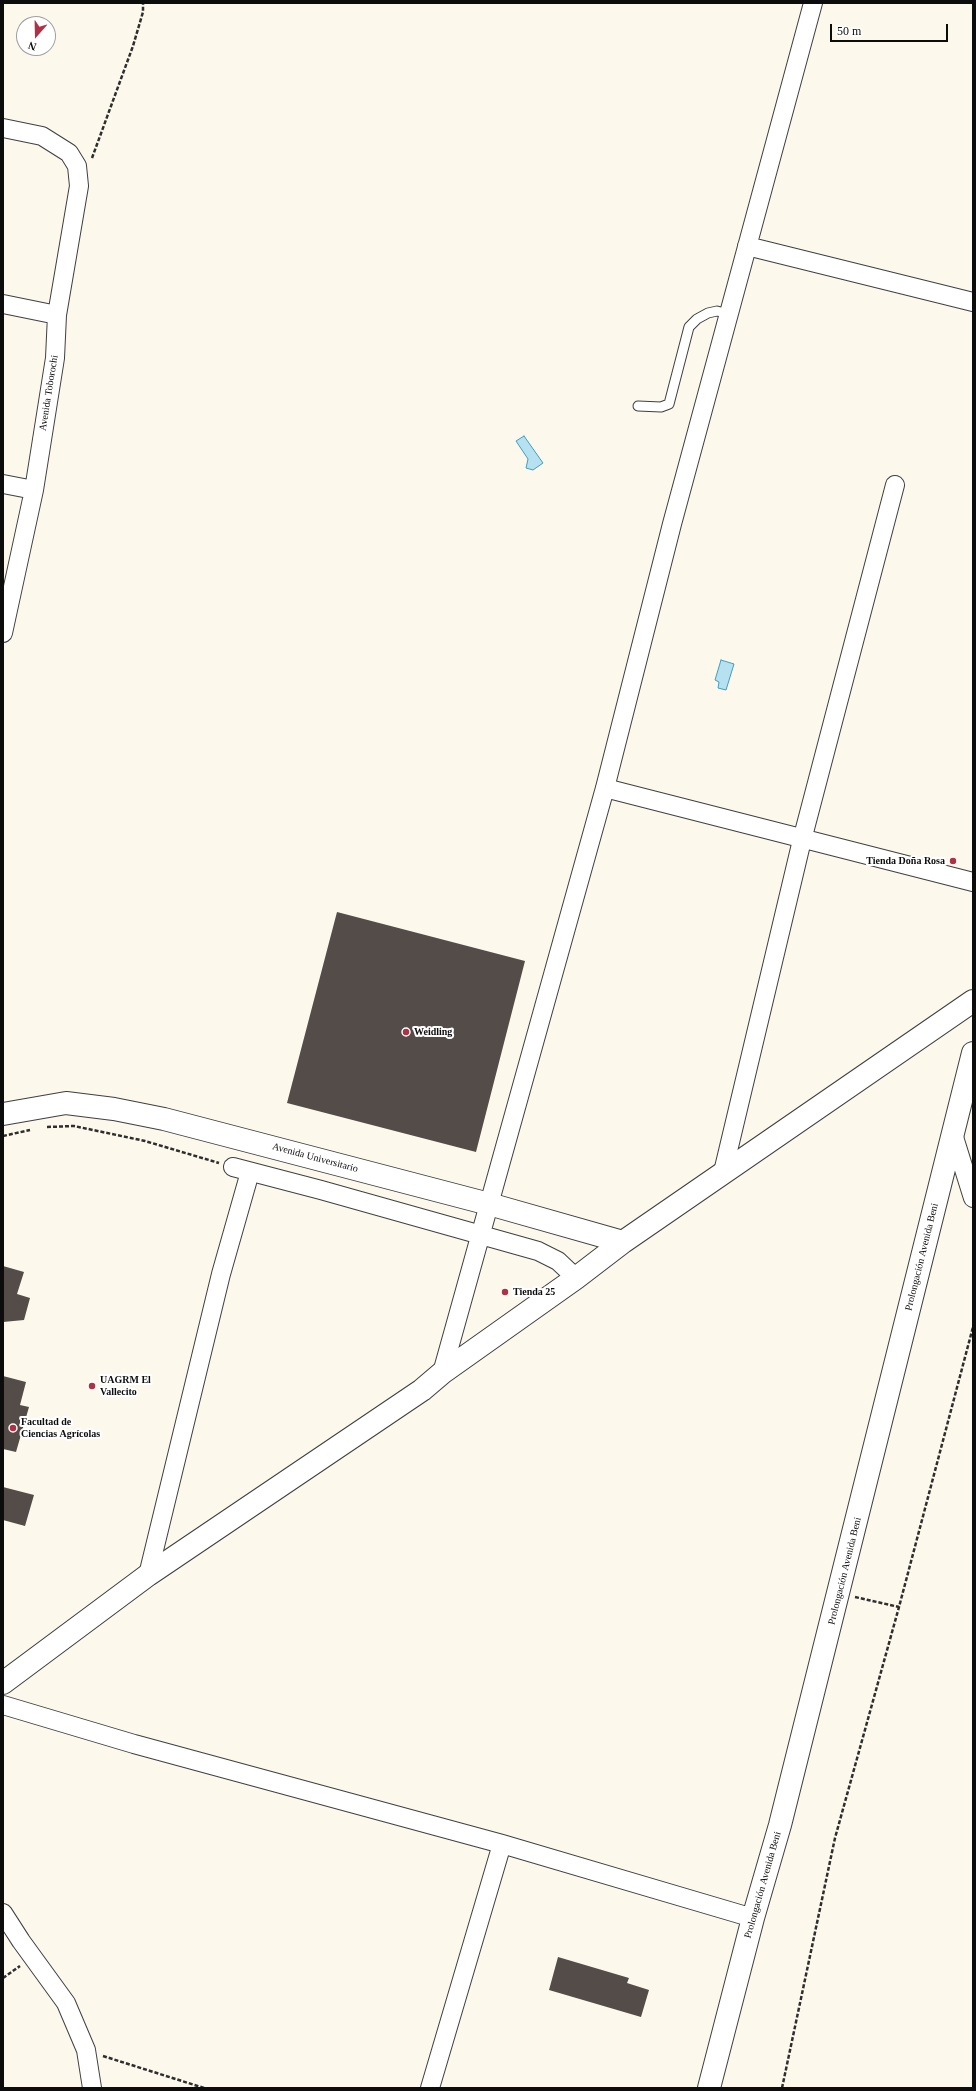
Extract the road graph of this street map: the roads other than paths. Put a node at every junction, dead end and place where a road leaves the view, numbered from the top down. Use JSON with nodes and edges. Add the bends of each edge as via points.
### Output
{"nodes":[{"id":1,"x":813,"y":3,"type":"edge"},
{"id":2,"x":3,"y":128,"type":"edge"},
{"id":3,"x":747,"y":246,"type":"junction"},
{"id":4,"x":973,"y":302,"type":"edge"},
{"id":5,"x":3,"y":304,"type":"edge"},
{"id":6,"x":729,"y":314,"type":"junction"},
{"id":7,"x":57,"y":315,"type":"junction"},
{"id":8,"x":638,"y":406,"type":"dead end"},
{"id":9,"x":3,"y":484,"type":"edge"},
{"id":10,"x":895,"y":484,"type":"dead end"},
{"id":11,"x":34,"y":490,"type":"junction"},
{"id":12,"x":3,"y":633,"type":"edge"},
{"id":13,"x":605,"y":788,"type":"junction"},
{"id":14,"x":802,"y":840,"type":"junction"},
{"id":15,"x":973,"y":882,"type":"edge"},
{"id":16,"x":973,"y":1001,"type":"edge"},
{"id":17,"x":973,"y":1053,"type":"edge"},
{"id":18,"x":3,"y":1114,"type":"edge"},
{"id":19,"x":953,"y":1134,"type":"junction"},
{"id":20,"x":723,"y":1172,"type":"junction"},
{"id":21,"x":973,"y":1198,"type":"edge"},
{"id":22,"x":489,"y":1204,"type":"junction"},
{"id":23,"x":482,"y":1234,"type":"junction"},
{"id":24,"x":623,"y":1242,"type":"junction"},
{"id":25,"x":576,"y":1278,"type":"junction"},
{"id":26,"x":442,"y":1373,"type":"junction"},
{"id":27,"x":148,"y":1575,"type":"junction"},
{"id":28,"x":3,"y":1683,"type":"edge"},
{"id":29,"x":3,"y":1705,"type":"edge"},
{"id":30,"x":502,"y":1844,"type":"junction"},
{"id":31,"x":3,"y":1913,"type":"edge"},
{"id":32,"x":753,"y":1918,"type":"junction"},
{"id":33,"x":92,"y":2088,"type":"edge"},
{"id":34,"x":430,"y":2088,"type":"edge"},
{"id":35,"x":709,"y":2088,"type":"edge"}],
"edges":[{"from":1,"to":3,"type":"street"},
{"from":2,"to":7,"type":"street","name":"Avenida Toborochi","via":[[42,136],[69,153],[77,166],[79,186]]},
{"from":3,"to":4,"type":"street"},
{"from":3,"to":6,"type":"street"},
{"from":5,"to":7,"type":"street"},
{"from":6,"to":8,"type":"lane","via":[[717,311],[708,313],[689,327],[669,404],[661,407]]},
{"from":6,"to":13,"type":"street"},
{"from":7,"to":11,"type":"street","name":"Avenida Toborochi","via":[[55,358]]},
{"from":9,"to":11,"type":"street"},
{"from":10,"to":14,"type":"street"},
{"from":11,"to":12,"type":"street","name":"Avenida Toborochi"},
{"from":13,"to":14,"type":"street"},
{"from":13,"to":22,"type":"street"},
{"from":14,"to":15,"type":"street"},
{"from":14,"to":20,"type":"street"},
{"from":16,"to":20,"type":"street"},
{"from":17,"to":19,"type":"street","name":"Prolongación Avenida Beni"},
{"from":18,"to":22,"type":"street","name":"Avenida Universitario","via":[[66,1103],[114,1109],[164,1119]]},
{"from":19,"to":21,"type":"street"},
{"from":19,"to":32,"type":"street","name":"Prolongación Avenida Beni","via":[[839,1594],[780,1825]]},
{"from":20,"to":24,"type":"street"},
{"from":22,"to":23,"type":"street"},
{"from":22,"to":24,"type":"street","name":"Avenida Universitario"},
{"from":23,"to":25,"type":"street","via":[[538,1251],[558,1261]]},
{"from":23,"to":26,"type":"street"},
{"from":23,"to":27,"type":"street","via":[[241,1170],[221,1274]]},
{"from":24,"to":25,"type":"street"},
{"from":25,"to":26,"type":"street"},
{"from":26,"to":27,"type":"street","via":[[422,1390]]},
{"from":27,"to":28,"type":"street"},
{"from":29,"to":30,"type":"street","via":[[134,1744]]},
{"from":30,"to":32,"type":"street"},
{"from":30,"to":34,"type":"street"},
{"from":31,"to":33,"type":"street","via":[[66,2003],[86,2050]]},
{"from":32,"to":35,"type":"street","name":"Prolongación Avenida Beni"}]}
